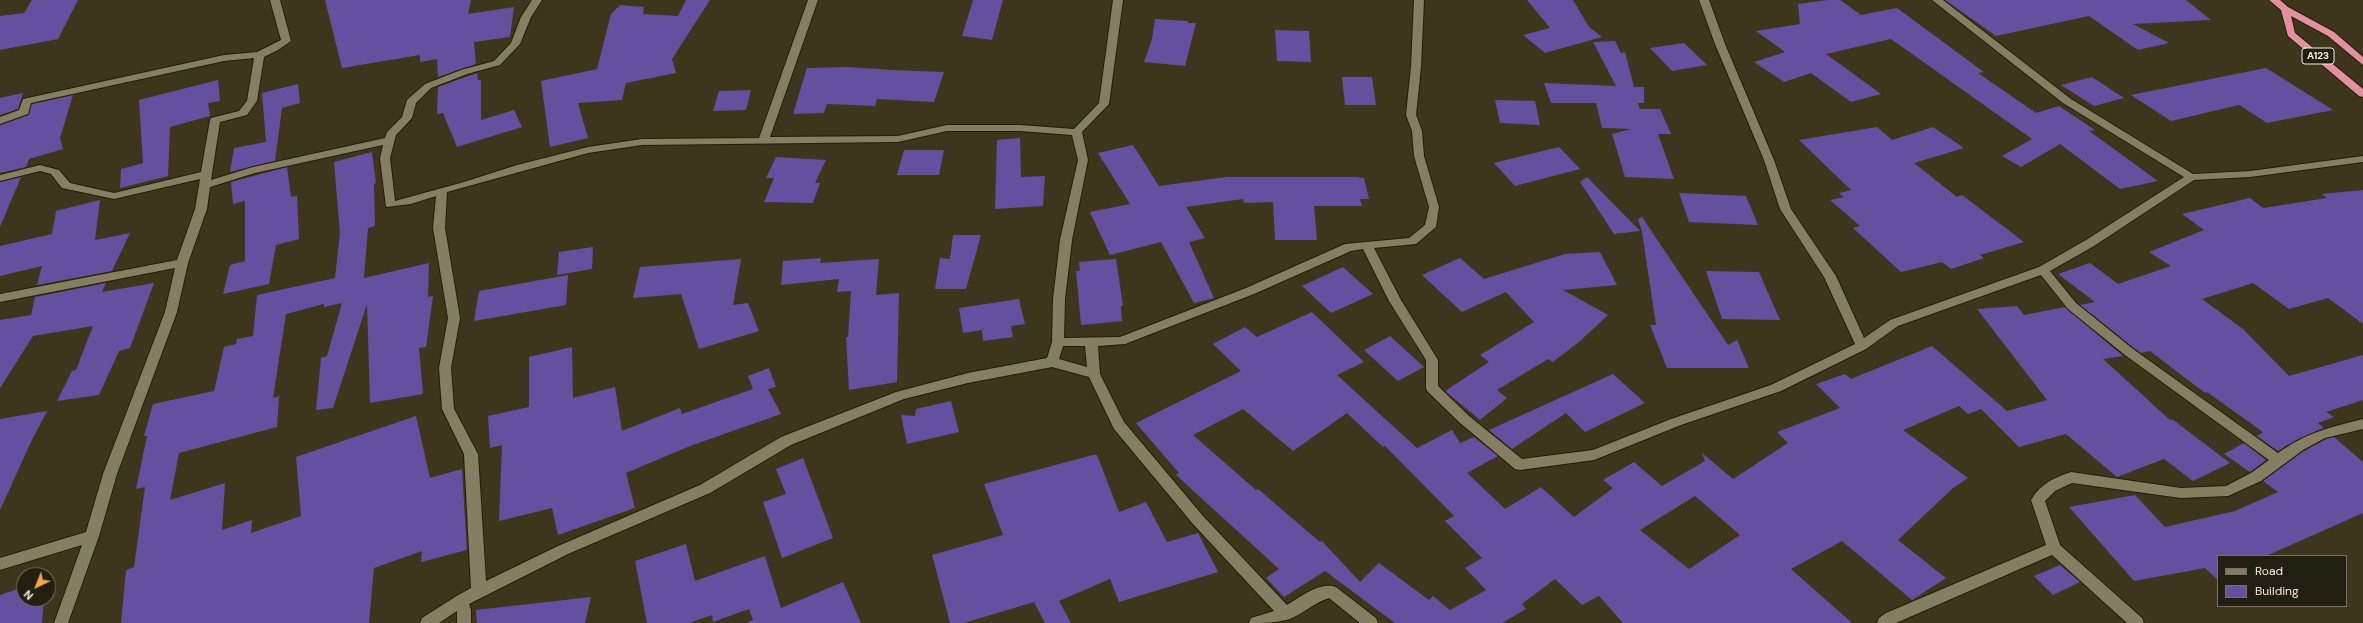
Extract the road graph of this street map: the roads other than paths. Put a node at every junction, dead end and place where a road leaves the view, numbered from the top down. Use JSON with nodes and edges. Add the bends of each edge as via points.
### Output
{"nodes":[{"id":1,"x":275,"y":0,"type":"edge"},
{"id":2,"x":537,"y":0,"type":"edge"},
{"id":3,"x":813,"y":0,"type":"edge"},
{"id":4,"x":1118,"y":0,"type":"edge"},
{"id":5,"x":1419,"y":0,"type":"edge"},
{"id":6,"x":1704,"y":0,"type":"edge"},
{"id":7,"x":1937,"y":0,"type":"edge"},
{"id":8,"x":2274,"y":0,"type":"edge"},
{"id":9,"x":2285,"y":9,"type":"junction"},
{"id":10,"x":259,"y":55,"type":"junction"},
{"id":11,"x":2363,"y":62,"type":"edge"},
{"id":12,"x":2363,"y":94,"type":"edge"},
{"id":13,"x":0,"y":121,"type":"edge"},
{"id":14,"x":1077,"y":132,"type":"junction"},
{"id":15,"x":390,"y":140,"type":"junction"},
{"id":16,"x":763,"y":142,"type":"junction"},
{"id":17,"x":2363,"y":159,"type":"edge"},
{"id":18,"x":2191,"y":177,"type":"junction"},
{"id":19,"x":0,"y":178,"type":"edge"},
{"id":20,"x":206,"y":179,"type":"junction"},
{"id":21,"x":442,"y":190,"type":"junction"},
{"id":22,"x":1368,"y":245,"type":"junction"},
{"id":23,"x":182,"y":263,"type":"junction"},
{"id":24,"x":2044,"y":270,"type":"junction"},
{"id":25,"x":0,"y":298,"type":"edge"},
{"id":26,"x":1058,"y":342,"type":"junction"},
{"id":27,"x":1091,"y":342,"type":"junction"},
{"id":28,"x":1862,"y":346,"type":"junction"},
{"id":29,"x":1052,"y":362,"type":"junction"},
{"id":30,"x":1094,"y":374,"type":"junction"},
{"id":31,"x":2363,"y":424,"type":"edge"},
{"id":32,"x":2278,"y":460,"type":"junction"},
{"id":33,"x":92,"y":536,"type":"junction"},
{"id":34,"x":2054,"y":548,"type":"junction"},
{"id":35,"x":0,"y":564,"type":"edge"},
{"id":36,"x":479,"y":592,"type":"junction"},
{"id":37,"x":460,"y":601,"type":"junction"},
{"id":38,"x":1286,"y":614,"type":"junction"},
{"id":39,"x":61,"y":623,"type":"edge"},
{"id":40,"x":427,"y":623,"type":"edge"},
{"id":41,"x":464,"y":623,"type":"edge"},
{"id":42,"x":1256,"y":623,"type":"edge"},
{"id":43,"x":1370,"y":623,"type":"edge"},
{"id":44,"x":1884,"y":623,"type":"edge"},
{"id":45,"x":2137,"y":623,"type":"edge"}],
"edges":[{"from":1,"to":10,"type":"street","via":[[286,40]]},
{"from":2,"to":15,"type":"street","via":[[526,17],[515,44],[497,63],[428,86],[412,102],[407,118],[391,134]]},
{"from":3,"to":16,"type":"street"},
{"from":4,"to":14,"type":"street","via":[[1104,104]]},
{"from":5,"to":22,"type":"street","via":[[1411,115],[1417,131],[1419,156],[1434,207],[1430,227],[1412,241]]},
{"from":6,"to":28,"type":"street","via":[[1769,160],[1786,209],[1830,276]]},
{"from":7,"to":18,"type":"street","via":[[2067,101]]},
{"from":8,"to":9,"type":"highway","number":"A123"},
{"from":9,"to":11,"type":"highway","number":"A123","via":[[2331,34]]},
{"from":9,"to":12,"type":"highway","number":"A123","via":[[2291,34]]},
{"from":10,"to":13,"type":"street","via":[[224,58],[27,102],[24,112]]},
{"from":10,"to":20,"type":"street","via":[[252,101],[243,113],[215,120]]},
{"from":14,"to":16,"type":"street","via":[[1020,128],[947,128],[898,139]]},
{"from":14,"to":26,"type":"street","via":[[1083,160],[1066,240],[1059,299]]},
{"from":15,"to":20,"type":"street"},
{"from":15,"to":21,"type":"street","via":[[385,158],[390,205],[411,202]]},
{"from":16,"to":21,"type":"street","via":[[642,142],[588,150]]},
{"from":17,"to":18,"type":"street","via":[[2250,174]]},
{"from":18,"to":24,"type":"street"},
{"from":19,"to":20,"type":"street","via":[[40,168],[55,172],[66,186],[114,196]]},
{"from":20,"to":23,"type":"street","via":[[201,209]]},
{"from":21,"to":36,"type":"street","via":[[439,228],[454,318],[445,368],[448,409],[471,454]]},
{"from":22,"to":27,"type":"street","via":[[1349,247],[1323,257],[1250,291],[1121,341]]},
{"from":22,"to":28,"type":"street","via":[[1395,301],[1432,360],[1432,388],[1520,465],[1594,455],[1676,422],[1776,388]]},
{"from":23,"to":25,"type":"street"},
{"from":23,"to":33,"type":"street","via":[[171,312],[110,474]]},
{"from":24,"to":28,"type":"street","via":[[1894,323]]},
{"from":24,"to":32,"type":"street","via":[[2072,306],[2129,352]]},
{"from":26,"to":27,"type":"street"},
{"from":26,"to":29,"type":"street"},
{"from":27,"to":30,"type":"street"},
{"from":29,"to":30,"type":"street"},
{"from":29,"to":36,"type":"street","via":[[968,378],[901,395],[786,441],[705,489],[563,550]]},
{"from":30,"to":38,"type":"street","via":[[1119,424],[1134,444],[1198,520]]},
{"from":31,"to":32,"type":"street","via":[[2322,434]]},
{"from":32,"to":34,"type":"street","via":[[2256,477],[2228,491],[2181,492],[2071,477],[2050,487],[2038,500]]},
{"from":33,"to":35,"type":"street"},
{"from":33,"to":39,"type":"street"},
{"from":34,"to":44,"type":"street"},
{"from":34,"to":45,"type":"street"},
{"from":36,"to":37,"type":"street"},
{"from":37,"to":40,"type":"street"},
{"from":37,"to":41,"type":"street","via":[[464,610]]},
{"from":38,"to":42,"type":"street"},
{"from":38,"to":43,"type":"street","via":[[1312,597],[1331,591]]}]}
